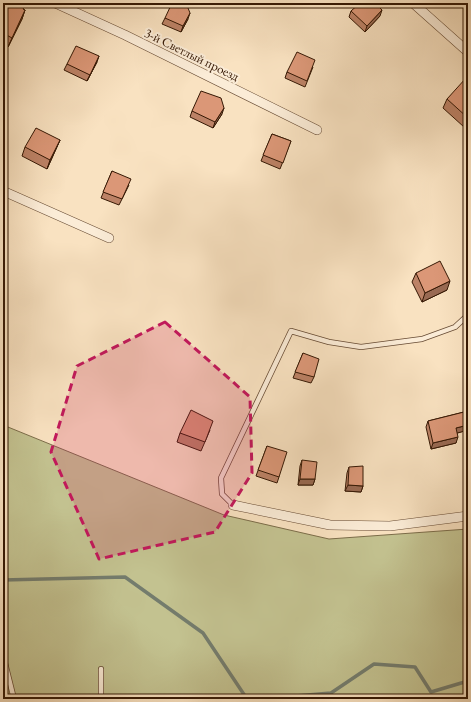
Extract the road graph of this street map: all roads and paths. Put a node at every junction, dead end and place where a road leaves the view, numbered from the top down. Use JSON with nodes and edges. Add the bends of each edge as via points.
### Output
{"nodes":[{"id":1,"x":55,"y":3,"type":"edge"},
{"id":2,"x":413,"y":3,"type":"edge"},
{"id":3,"x":468,"y":52,"type":"edge"},
{"id":4,"x":318,"y":130,"type":"dead end"},
{"id":5,"x":3,"y":190,"type":"edge"},
{"id":6,"x":109,"y":238,"type":"dead end"},
{"id":7,"x":468,"y":315,"type":"edge"},
{"id":8,"x":233,"y":505,"type":"joint"},
{"id":9,"x":468,"y":516,"type":"edge"},
{"id":10,"x":3,"y":655,"type":"edge"},
{"id":11,"x":101,"y":669,"type":"dead end"},
{"id":12,"x":14,"y":699,"type":"edge"},
{"id":13,"x":102,"y":699,"type":"edge"}],
"edges":[{"from":1,"to":4,"type":"street","name":"3-й Светлый проезд"},
{"from":2,"to":3,"type":"street"},
{"from":5,"to":6,"type":"street"},
{"from":7,"to":8,"type":"lane","via":[[455,327],[422,339],[361,347],[328,342],[291,331],[221,478],[222,494]]},
{"from":8,"to":9,"type":"street","via":[[330,525],[390,526]]},
{"from":10,"to":12,"type":"lane"},
{"from":11,"to":13,"type":"lane"}]}
